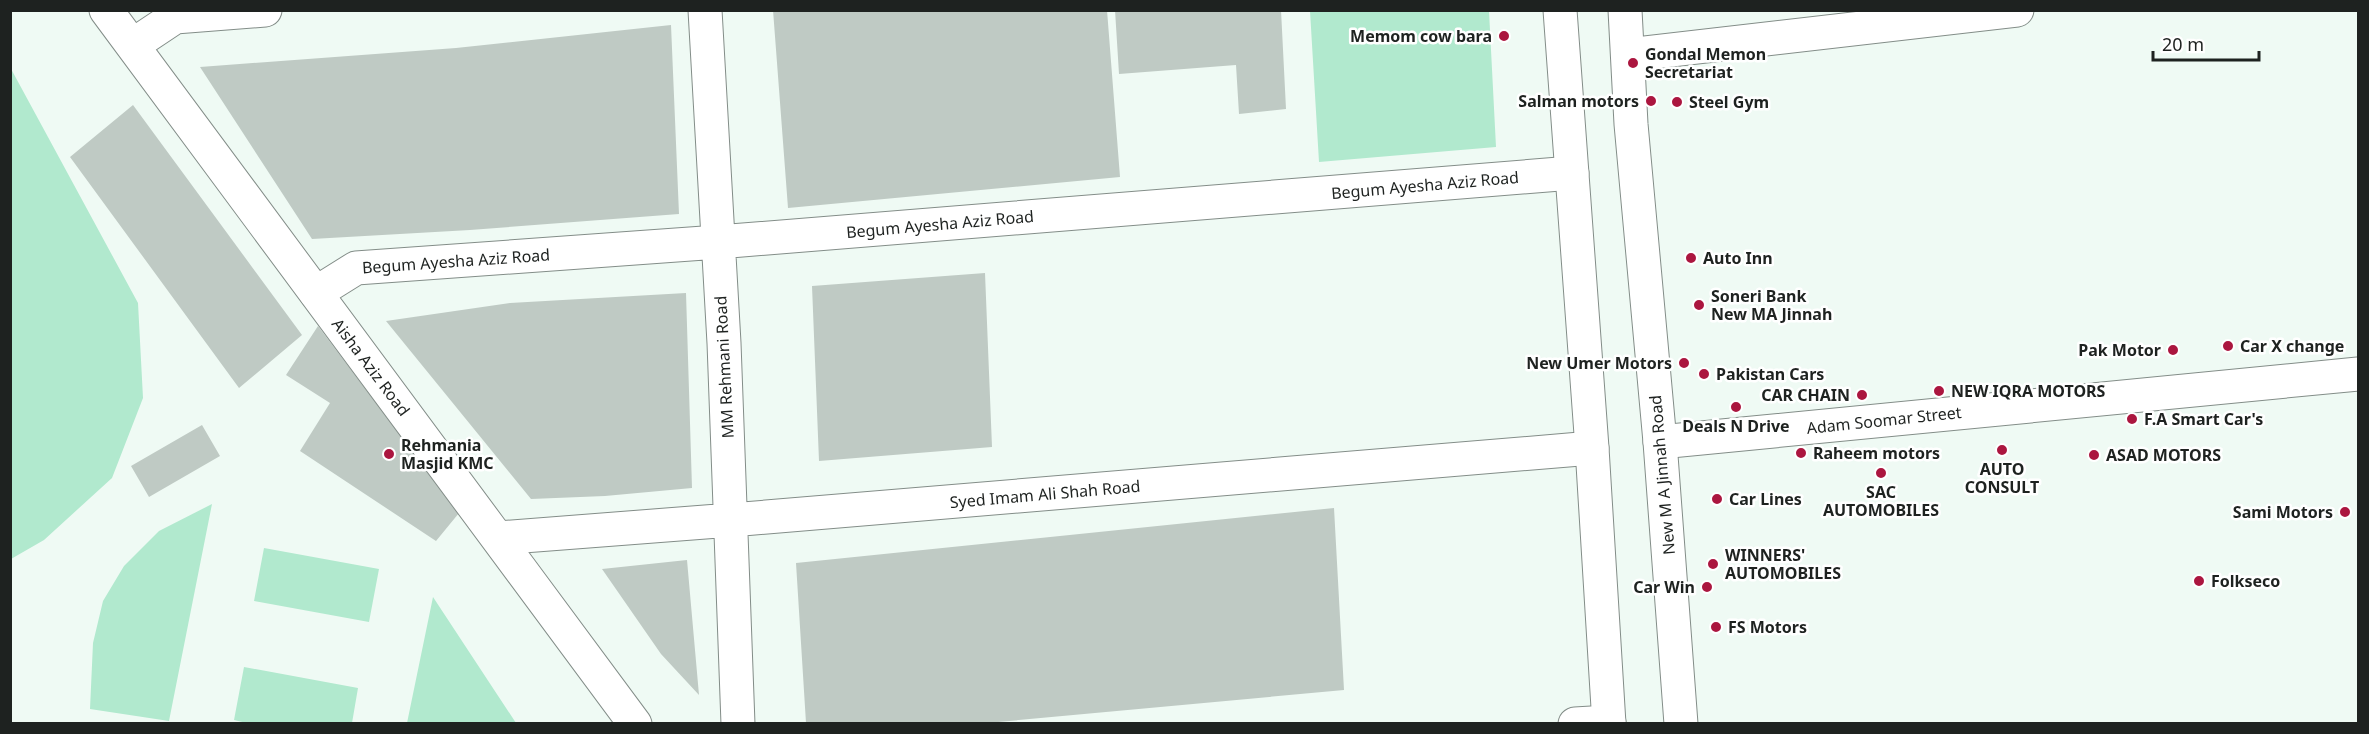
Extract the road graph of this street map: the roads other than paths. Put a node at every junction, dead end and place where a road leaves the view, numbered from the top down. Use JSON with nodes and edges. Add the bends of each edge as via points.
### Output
{"nodes":[{"id":1,"x":106,"y":10,"type":"edge"},
{"id":2,"x":265,"y":10,"type":"edge"},
{"id":3,"x":705,"y":10,"type":"edge"},
{"id":4,"x":1560,"y":10,"type":"edge"},
{"id":5,"x":1625,"y":10,"type":"edge"},
{"id":6,"x":2017,"y":10,"type":"edge"},
{"id":7,"x":133,"y":45,"type":"junction"},
{"id":8,"x":1628,"y":55,"type":"junction"},
{"id":9,"x":1572,"y":173,"type":"junction"},
{"id":10,"x":718,"y":242,"type":"junction"},
{"id":11,"x":316,"y":293,"type":"junction"},
{"id":12,"x":2358,"y":374,"type":"edge"},
{"id":13,"x":1660,"y":442,"type":"junction"},
{"id":14,"x":1592,"y":448,"type":"junction"},
{"id":15,"x":731,"y":520,"type":"junction"},
{"id":16,"x":498,"y":538,"type":"junction"},
{"id":17,"x":1609,"y":722,"type":"edge"},
{"id":18,"x":635,"y":723,"type":"edge"},
{"id":19,"x":738,"y":723,"type":"edge"},
{"id":20,"x":1575,"y":723,"type":"edge"},
{"id":21,"x":1681,"y":723,"type":"edge"}],
"edges":[{"from":1,"to":7,"type":"street","name":"Aisha Aziz Road"},
{"from":2,"to":7,"type":"street","via":[[175,17]]},
{"from":3,"to":10,"type":"street","name":"MM Rehmani Road"},
{"from":4,"to":9,"type":"street"},
{"from":5,"to":8,"type":"street","name":"New M A Jinnah Road"},
{"from":6,"to":8,"type":"street"},
{"from":7,"to":11,"type":"street","name":"Aisha Aziz Road"},
{"from":8,"to":13,"type":"street","name":"New M A Jinnah Road"},
{"from":9,"to":10,"type":"street","name":"Begum Ayesha Aziz Road"},
{"from":9,"to":14,"type":"street"},
{"from":10,"to":11,"type":"street","name":"Begum Ayesha Aziz Road","via":[[356,268]]},
{"from":10,"to":15,"type":"street","name":"MM Rehmani Road"},
{"from":11,"to":16,"type":"street","name":"Aisha Aziz Road"},
{"from":12,"to":13,"type":"street","name":"Adam Soomar Street"},
{"from":13,"to":21,"type":"street","name":"New M A Jinnah Road"},
{"from":14,"to":15,"type":"street","name":"Syed Imam Ali Shah Road"},
{"from":14,"to":17,"type":"street"},
{"from":15,"to":16,"type":"street","name":"Syed Imam Ali Shah Road"},
{"from":15,"to":19,"type":"street","name":"MM Rehmani Road"},
{"from":16,"to":18,"type":"street","name":"Aisha Aziz Road"},
{"from":17,"to":20,"type":"street"}]}
